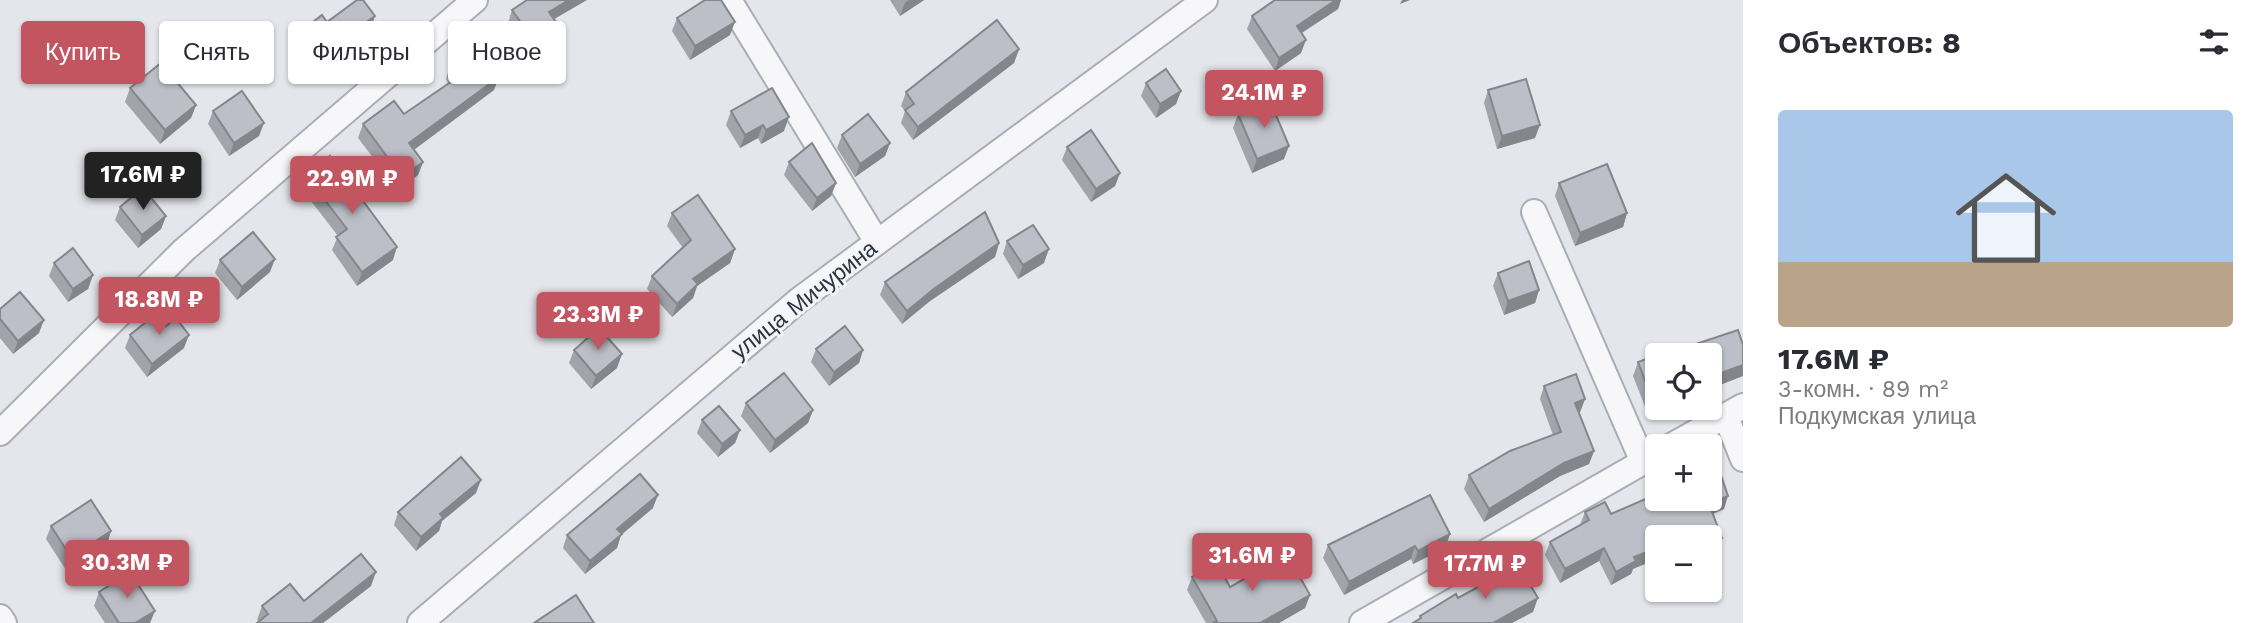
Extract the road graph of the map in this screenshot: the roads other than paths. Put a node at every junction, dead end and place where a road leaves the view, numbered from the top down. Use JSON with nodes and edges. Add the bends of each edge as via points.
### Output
{"nodes":[{"id":1,"x":475,"y":0,"type":"edge"},
{"id":2,"x":729,"y":0,"type":"edge"},
{"id":3,"x":1205,"y":0,"type":"edge"},
{"id":4,"x":1534,"y":212,"type":"dead end"},
{"id":5,"x":877,"y":242,"type":"junction"},
{"id":6,"x":1734,"y":411,"type":"edge"},
{"id":7,"x":0,"y":433,"type":"edge"},
{"id":8,"x":1693,"y":434,"type":"edge"},
{"id":9,"x":1645,"y":447,"type":"edge"},
{"id":10,"x":1743,"y":458,"type":"edge"},
{"id":11,"x":1645,"y":461,"type":"edge"},
{"id":12,"x":0,"y":617,"type":"edge"},
{"id":13,"x":4,"y":623,"type":"edge"},
{"id":14,"x":420,"y":623,"type":"edge"},
{"id":15,"x":1362,"y":623,"type":"edge"}],
"edges":[{"from":1,"to":7,"type":"street","via":[[184,250]]},
{"from":2,"to":5,"type":"street"},
{"from":3,"to":5,"type":"street","name":"улица Мичурина"},
{"from":4,"to":9,"type":"street"},
{"from":5,"to":14,"type":"street","name":"улица Мичурина","via":[[799,300]]},
{"from":6,"to":8,"type":"street"},
{"from":6,"to":10,"type":"street"},
{"from":11,"to":15,"type":"street"},
{"from":12,"to":13,"type":"street"}]}
